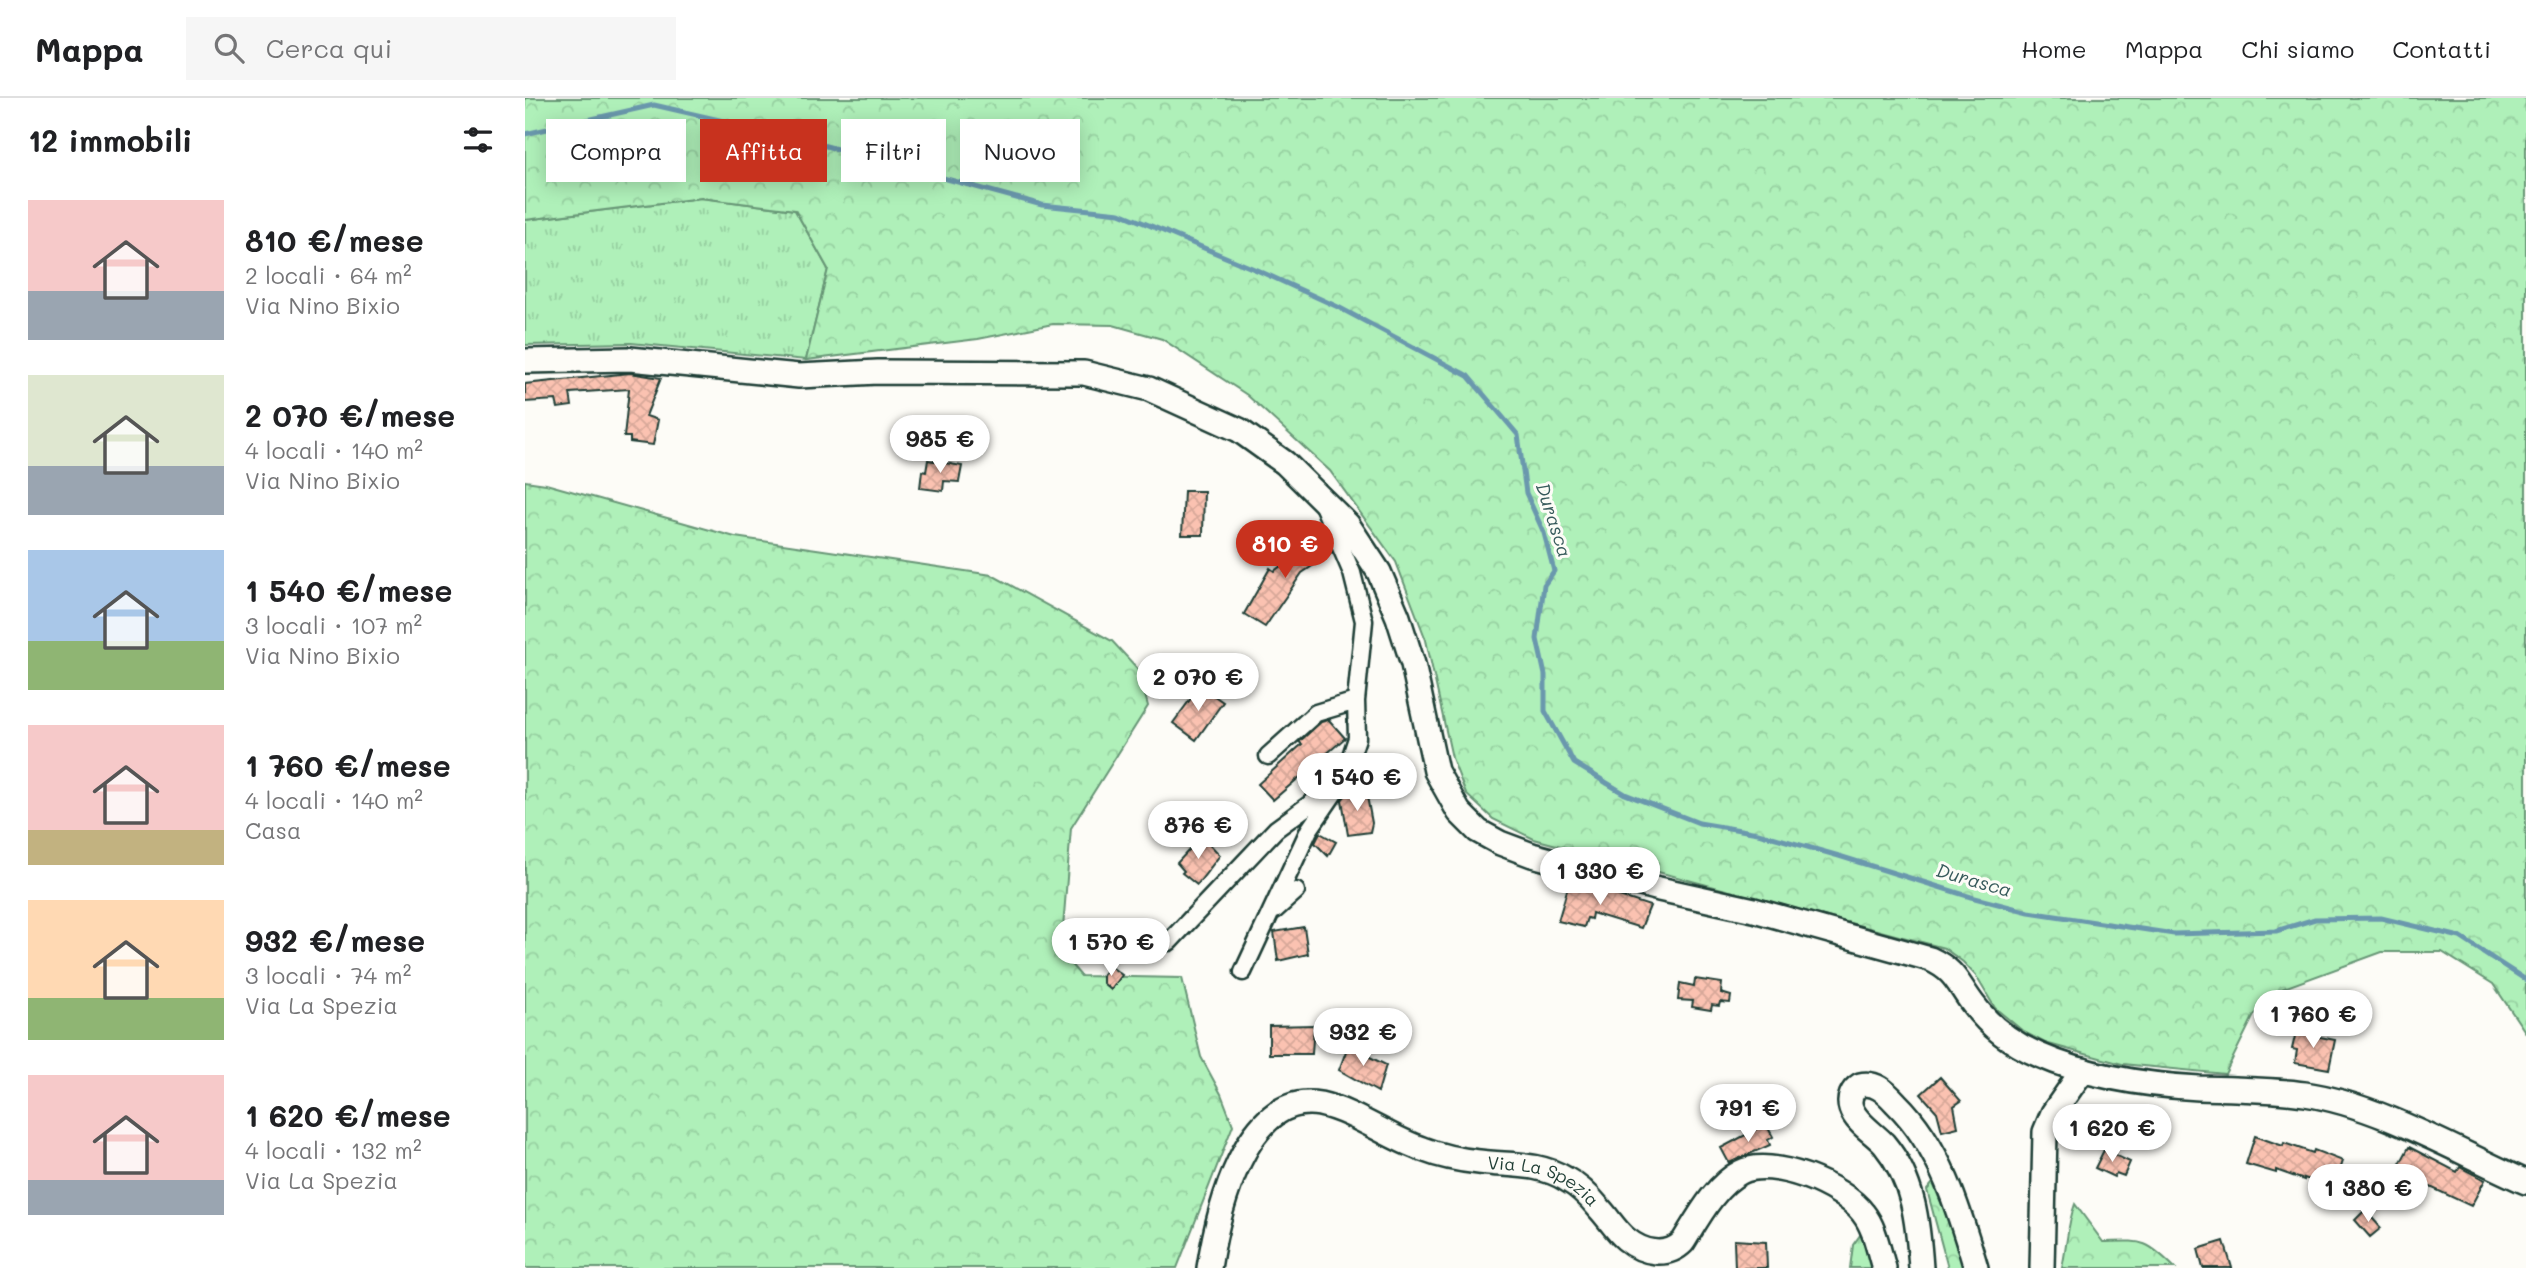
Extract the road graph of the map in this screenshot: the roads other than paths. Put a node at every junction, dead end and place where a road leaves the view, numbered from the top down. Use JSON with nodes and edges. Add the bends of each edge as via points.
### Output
{"nodes":[{"id":1,"x":525,"y":361,"type":"edge"},
{"id":2,"x":1318,"y":493,"type":"junction"},
{"id":3,"x":1356,"y":701,"type":"junction"},
{"id":4,"x":1268,"y":756,"type":"dead end"},
{"id":5,"x":1343,"y":780,"type":"junction"},
{"id":6,"x":1296,"y":891,"type":"dead end"},
{"id":7,"x":1268,"y":917,"type":"junction"},
{"id":8,"x":1169,"y":942,"type":"dead end"},
{"id":9,"x":1243,"y":972,"type":"dead end"},
{"id":10,"x":2083,"y":1070,"type":"junction"},
{"id":11,"x":2526,"y":1182,"type":"edge"},
{"id":12,"x":1209,"y":1268,"type":"edge"},
{"id":13,"x":1884,"y":1268,"type":"edge"},
{"id":14,"x":1921,"y":1268,"type":"edge"},
{"id":15,"x":1976,"y":1268,"type":"edge"},
{"id":16,"x":2042,"y":1268,"type":"edge"}],
"edges":[{"from":1,"to":2,"type":"main road","via":[[630,359],[799,376],[1084,373],[1149,389],[1239,430],[1286,463]]},
{"from":2,"to":3,"type":"street","via":[[1352,573],[1364,621]]},
{"from":2,"to":10,"type":"main road","via":[[1348,525],[1379,572],[1413,664],[1436,771],[1459,812],[1478,831],[1532,855],[1930,959],[1957,977],[1992,1026],[2015,1043]]},
{"from":3,"to":4,"type":"street","via":[[1316,713]]},
{"from":3,"to":5,"type":"street","via":[[1356,738]]},
{"from":5,"to":7,"type":"street","via":[[1309,830]]},
{"from":5,"to":8,"type":"street","via":[[1276,830]]},
{"from":6,"to":7,"type":"street"},
{"from":7,"to":9,"type":"street"},
{"from":10,"to":11,"type":"main road","via":[[2140,1082],[2306,1094],[2389,1120]]},
{"from":10,"to":16,"type":"main road","via":[[2045,1132]]},
{"from":12,"to":13,"type":"main road","name":"Via La Spezia","via":[[1228,1184],[1244,1154],[1264,1124],[1299,1103],[1322,1105],[1450,1158],[1549,1170],[1583,1191],[1626,1240],[1663,1253],[1683,1242],[1726,1181],[1742,1171],[1771,1168],[1801,1175],[1836,1191],[1862,1211]]},
{"from":14,"to":15,"type":"main road","via":[[1911,1192],[1902,1171],[1850,1107],[1851,1095],[1860,1084],[1873,1084],[1890,1096],[1927,1143],[1965,1229]]}]}
